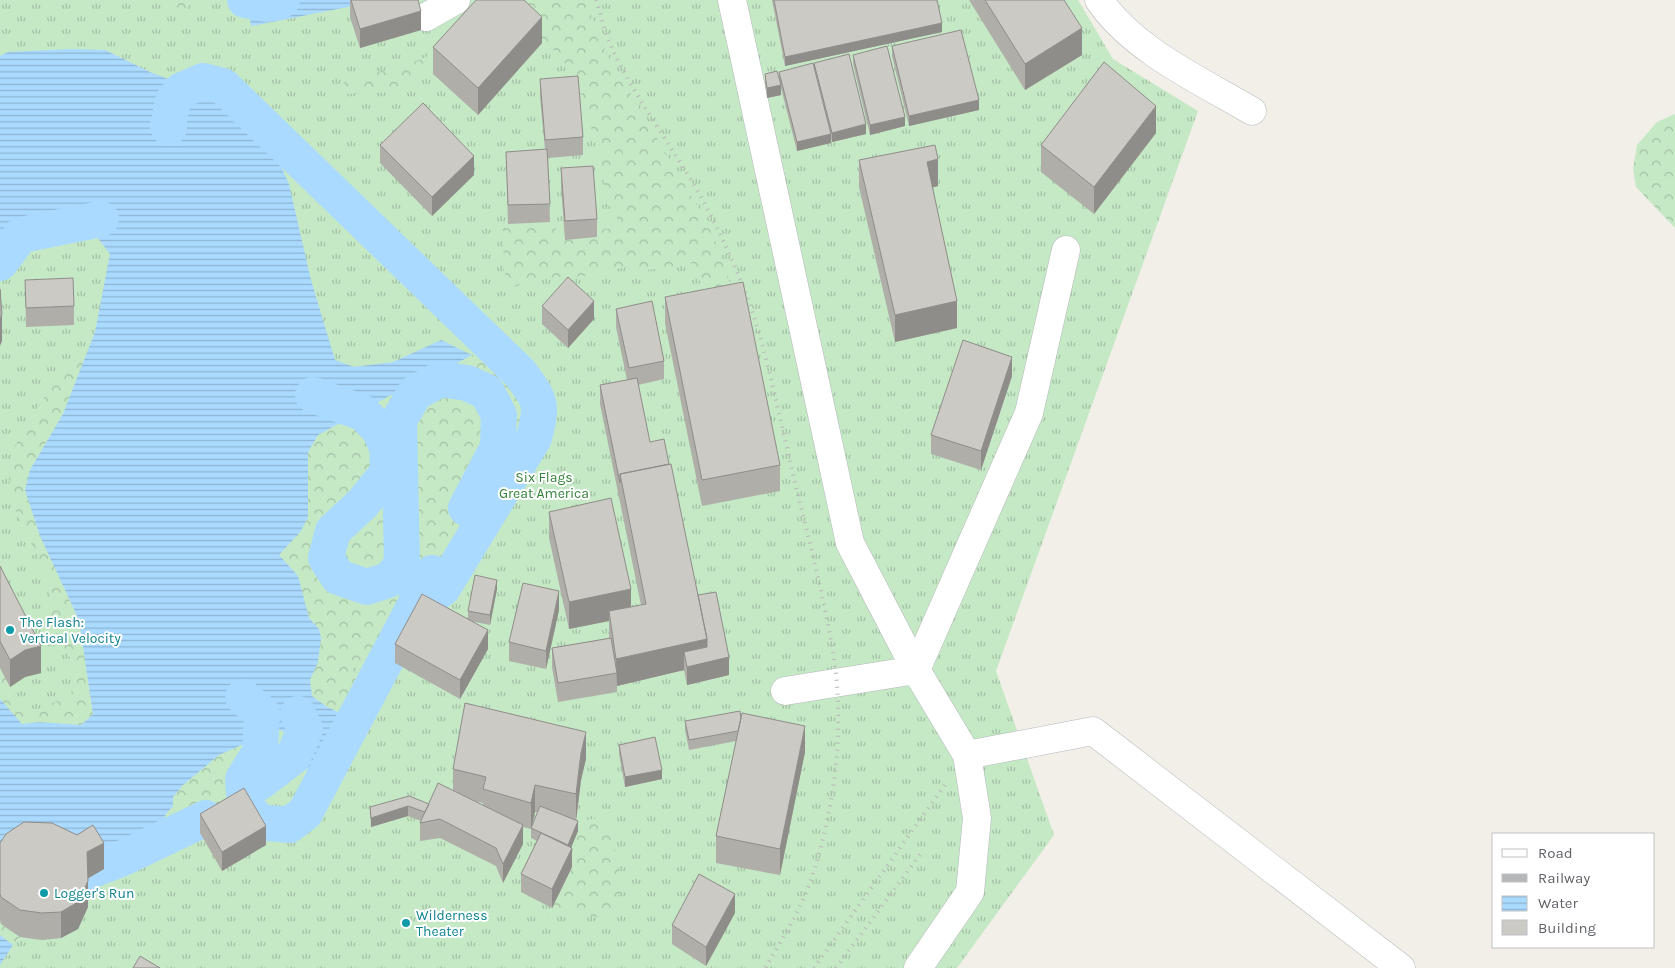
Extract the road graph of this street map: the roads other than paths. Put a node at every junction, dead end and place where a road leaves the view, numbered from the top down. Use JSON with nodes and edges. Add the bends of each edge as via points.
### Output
{"nodes":[{"id":1,"x":456,"y":0,"type":"edge"},
{"id":2,"x":732,"y":0,"type":"edge"},
{"id":3,"x":1099,"y":0,"type":"edge"},
{"id":4,"x":426,"y":17,"type":"dead end"},
{"id":5,"x":1252,"y":110,"type":"dead end"},
{"id":6,"x":1066,"y":250,"type":"dead end"},
{"id":7,"x":916,"y":670,"type":"junction"},
{"id":8,"x":785,"y":691,"type":"dead end"},
{"id":9,"x":966,"y":755,"type":"junction"},
{"id":10,"x":918,"y":968,"type":"edge"},
{"id":11,"x":1401,"y":968,"type":"edge"}],
"edges":[{"from":1,"to":4,"type":"lane"},
{"from":2,"to":7,"type":"lane","via":[[850,543]]},
{"from":3,"to":5,"type":"lane","via":[[1139,43]]},
{"from":6,"to":7,"type":"lane","via":[[1029,413]]},
{"from":7,"to":8,"type":"lane"},
{"from":7,"to":9,"type":"lane"},
{"from":9,"to":10,"type":"lane","via":[[977,818],[970,892]]},
{"from":9,"to":11,"type":"lane","via":[[1093,731]]}]}
